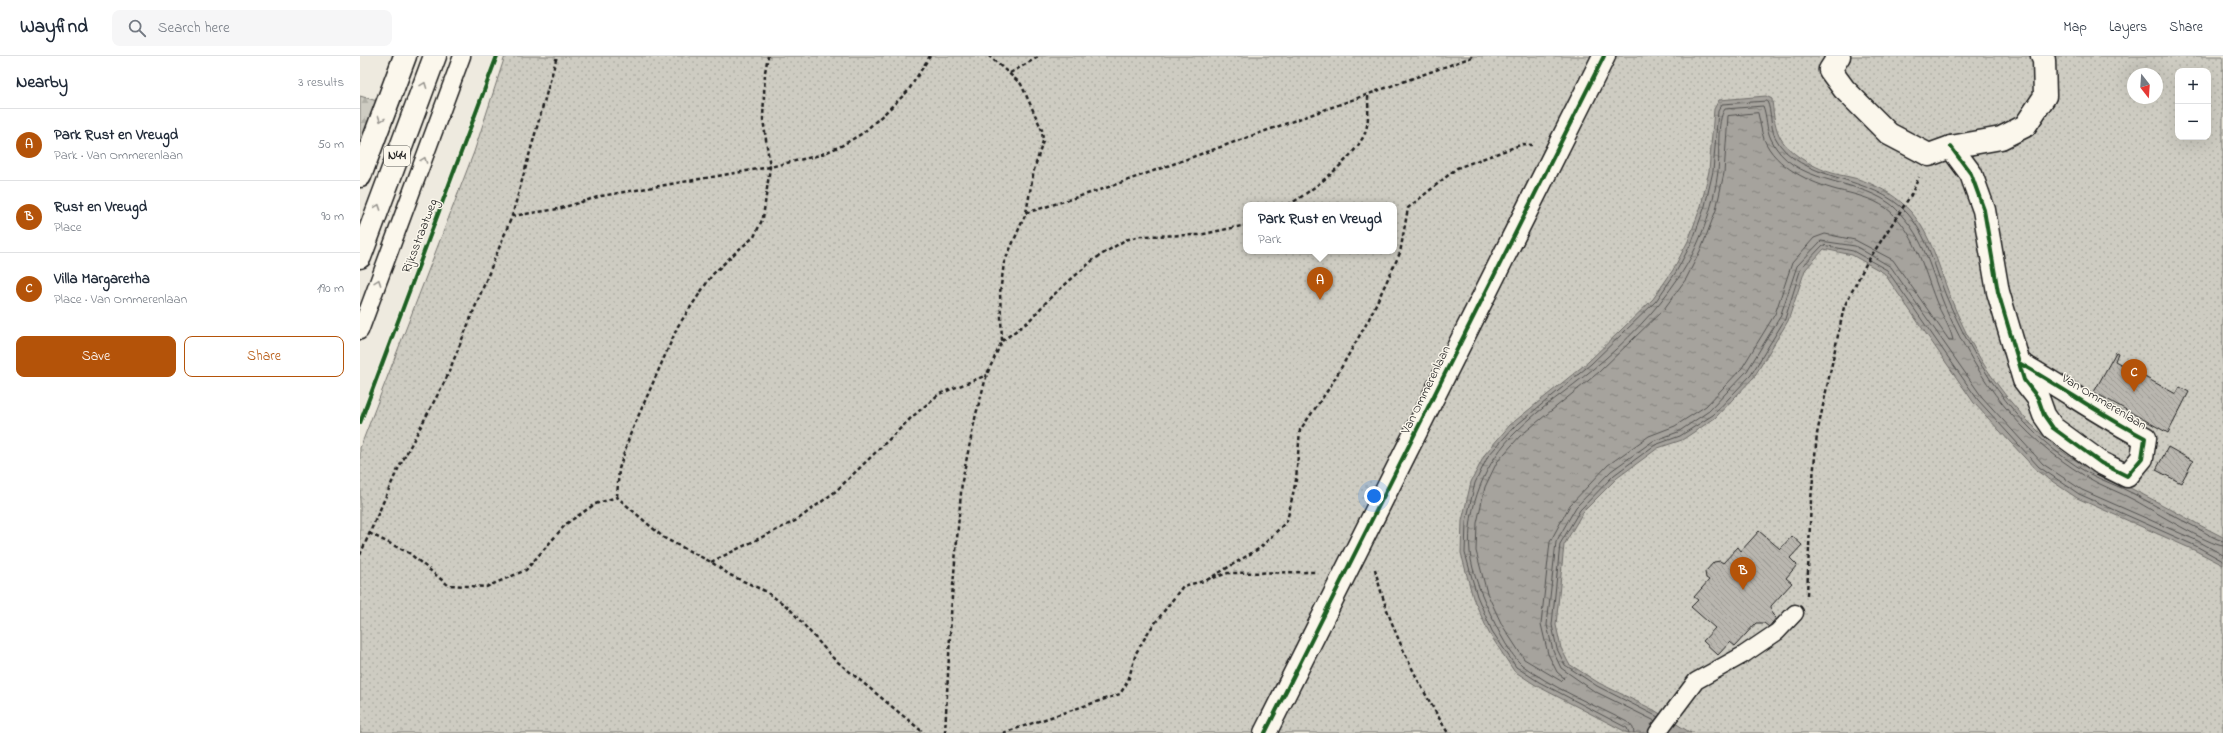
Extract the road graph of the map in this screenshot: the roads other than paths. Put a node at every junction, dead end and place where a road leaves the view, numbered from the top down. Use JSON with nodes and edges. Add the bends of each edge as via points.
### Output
{"nodes":[{"id":1,"x":405,"y":56,"type":"edge"},
{"id":2,"x":435,"y":56,"type":"edge"},
{"id":3,"x":462,"y":56,"type":"edge"},
{"id":4,"x":1604,"y":56,"type":"edge"},
{"id":5,"x":2045,"y":57,"type":"edge"},
{"id":6,"x":1829,"y":61,"type":"edge"},
{"id":7,"x":1951,"y":147,"type":"junction"},
{"id":8,"x":360,"y":176,"type":"edge"},
{"id":9,"x":360,"y":257,"type":"edge"},
{"id":10,"x":360,"y":331,"type":"edge"},
{"id":11,"x":2019,"y":363,"type":"junction"},
{"id":12,"x":1795,"y":613,"type":"road end"},
{"id":13,"x":1265,"y":733,"type":"edge"},
{"id":14,"x":1657,"y":733,"type":"edge"}],
"edges":[{"from":1,"to":8,"type":"street","number":"N44","one_way":true},
{"from":9,"to":2,"type":"street","number":"N44","one_way":true},
{"from":10,"to":3,"type":"lane","name":"Rijksstraatweg","number":"N44","one_way":true},
{"from":4,"to":13,"type":"street","name":"Van Ommerenlaan"},
{"from":5,"to":7,"type":"street","via":[[2045,96],[2025,126],[2001,138]]},
{"from":6,"to":7,"type":"street","via":[[1844,89],[1889,134],[1928,155]]},
{"from":7,"to":11,"type":"street","name":"Van Ommerenlaan","via":[[1971,174],[1984,210],[1998,292]]},
{"from":11,"to":11,"type":"street","name":"Van Ommerenlaan","via":[[2024,380],[2038,398],[2044,415],[2053,428],[2101,463],[2127,476],[2142,458],[2145,438],[2109,419],[2048,378]]},
{"from":12,"to":14,"type":"lane","via":[[1777,632],[1743,655],[1696,681]]}]}
